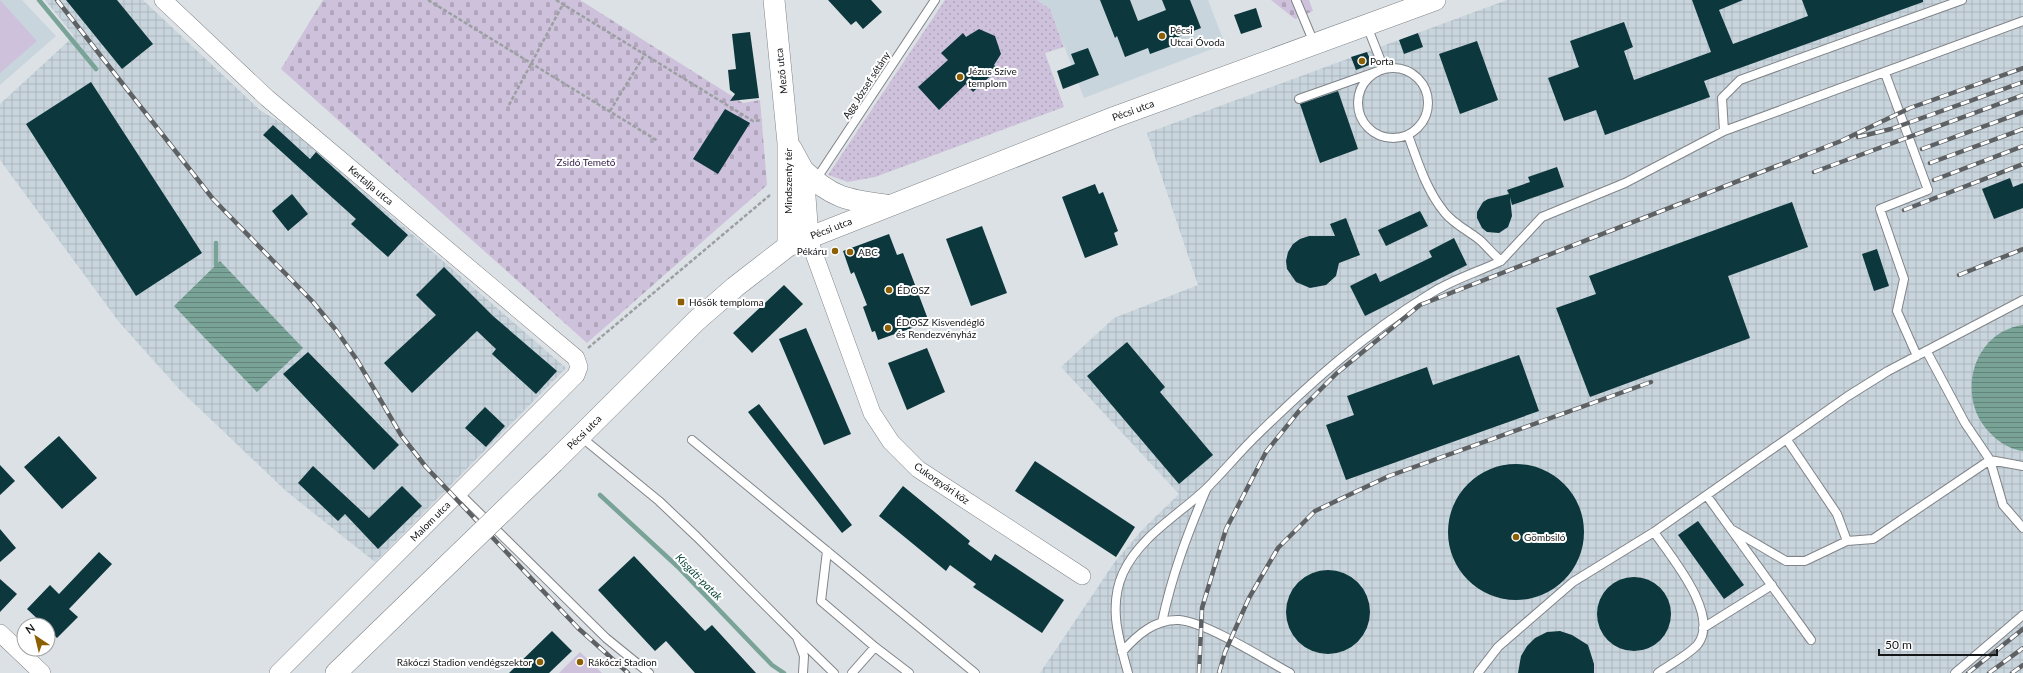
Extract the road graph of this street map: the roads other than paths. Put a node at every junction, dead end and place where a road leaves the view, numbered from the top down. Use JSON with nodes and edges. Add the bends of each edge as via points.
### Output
{"nodes":[{"id":1,"x":163,"y":0,"type":"edge"},
{"id":2,"x":774,"y":0,"type":"edge"},
{"id":3,"x":935,"y":0,"type":"edge"},
{"id":4,"x":1296,"y":0,"type":"edge"},
{"id":5,"x":1435,"y":0,"type":"edge"},
{"id":6,"x":1962,"y":0,"type":"edge"},
{"id":7,"x":2023,"y":21,"type":"edge"},
{"id":8,"x":1367,"y":25,"type":"junction"},
{"id":9,"x":1314,"y":44,"type":"junction"},
{"id":10,"x":1384,"y":68,"type":"junction"},
{"id":11,"x":1885,"y":73,"type":"junction"},
{"id":12,"x":1299,"y":99,"type":"dead end"},
{"id":13,"x":1724,"y":131,"type":"junction"},
{"id":14,"x":1408,"y":135,"type":"junction"},
{"id":15,"x":788,"y":143,"type":"joint"},
{"id":16,"x":802,"y":177,"type":"junction"},
{"id":17,"x":888,"y":206,"type":"junction"},
{"id":18,"x":808,"y":237,"type":"junction"},
{"id":19,"x":788,"y":246,"type":"junction"},
{"id":20,"x":1501,"y":261,"type":"junction"},
{"id":21,"x":2023,"y":300,"type":"edge"},
{"id":22,"x":1927,"y":352,"type":"junction"},
{"id":23,"x":1917,"y":356,"type":"junction"},
{"id":24,"x":577,"y":363,"type":"joint"},
{"id":25,"x":580,"y":437,"type":"junction"},
{"id":26,"x":692,"y":440,"type":"dead end"},
{"id":27,"x":1787,"y":440,"type":"junction"},
{"id":28,"x":1990,"y":460,"type":"junction"},
{"id":29,"x":2023,"y":466,"type":"edge"},
{"id":30,"x":1206,"y":489,"type":"junction"},
{"id":31,"x":459,"y":493,"type":"junction"},
{"id":32,"x":1707,"y":496,"type":"junction"},
{"id":33,"x":2023,"y":528,"type":"edge"},
{"id":34,"x":1731,"y":529,"type":"junction"},
{"id":35,"x":1654,"y":532,"type":"junction"},
{"id":36,"x":1847,"y":540,"type":"junction"},
{"id":37,"x":827,"y":551,"type":"junction"},
{"id":38,"x":1082,"y":576,"type":"dead end"},
{"id":39,"x":1772,"y":585,"type":"junction"},
{"id":40,"x":2023,"y":615,"type":"edge"},
{"id":41,"x":1162,"y":622,"type":"junction"},
{"id":42,"x":1703,"y":628,"type":"junction"},
{"id":43,"x":0,"y":633,"type":"edge"},
{"id":44,"x":797,"y":637,"type":"junction"},
{"id":45,"x":1811,"y":640,"type":"dead end"},
{"id":46,"x":876,"y":647,"type":"junction"},
{"id":47,"x":1122,"y":652,"type":"junction"},
{"id":48,"x":42,"y":673,"type":"edge"},
{"id":49,"x":278,"y":673,"type":"edge"},
{"id":50,"x":336,"y":673,"type":"edge"},
{"id":51,"x":649,"y":673,"type":"edge"},
{"id":52,"x":803,"y":673,"type":"edge"},
{"id":53,"x":834,"y":673,"type":"edge"},
{"id":54,"x":852,"y":673,"type":"edge"},
{"id":55,"x":909,"y":673,"type":"edge"},
{"id":56,"x":975,"y":673,"type":"edge"},
{"id":57,"x":1128,"y":673,"type":"edge"},
{"id":58,"x":1290,"y":673,"type":"edge"},
{"id":59,"x":1478,"y":673,"type":"edge"},
{"id":60,"x":1658,"y":673,"type":"edge"},
{"id":61,"x":1955,"y":673,"type":"edge"}],
"edges":[{"from":1,"to":24,"type":"street","name":"Kertalja utca","via":[[267,98]]},
{"from":2,"to":15,"type":"street","name":"Mező utca"},
{"from":3,"to":16,"type":"lane","name":"Agg József sétány"},
{"from":4,"to":9,"type":"lane"},
{"from":5,"to":8,"type":"street","name":"Pécsi utca"},
{"from":6,"to":13,"type":"lane","via":[[1740,80],[1722,98]]},
{"from":7,"to":11,"type":"lane"},
{"from":8,"to":9,"type":"street","name":"Pécsi utca"},
{"from":8,"to":10,"type":"lane"},
{"from":9,"to":17,"type":"street","name":"Pécsi utca","via":[[1115,117]]},
{"from":10,"to":12,"type":"lane"},
{"from":10,"to":14,"type":"lane","via":[[1396,68],[1412,74],[1424,85],[1428,96],[1425,119]]},
{"from":10,"to":14,"type":"lane","via":[[1365,82],[1358,103],[1360,115],[1375,133],[1397,138]]},
{"from":11,"to":13,"type":"lane"},
{"from":11,"to":23,"type":"lane","via":[[1928,190],[1880,209],[1904,280],[1897,311]]},
{"from":13,"to":20,"type":"lane","via":[[1625,184],[1542,217]]},
{"from":14,"to":20,"type":"lane","via":[[1425,181],[1445,214]]},
{"from":15,"to":16,"type":"street","name":"Mindszenty tér"},
{"from":16,"to":17,"type":"street","via":[[849,200]]},
{"from":16,"to":18,"type":"street","name":"Mindszenty tér"},
{"from":16,"to":19,"type":"street","name":"Mindszenty tér"},
{"from":17,"to":18,"type":"street","name":"Pécsi utca"},
{"from":18,"to":19,"type":"street","name":"Pécsi utca"},
{"from":18,"to":38,"type":"street","name":"Cukorgyári köz","via":[[872,413],[891,442],[918,469]]},
{"from":19,"to":25,"type":"street","name":"Pécsi utca","via":[[696,321]]},
{"from":20,"to":30,"type":"lane","via":[[1431,293],[1372,333],[1311,384],[1252,440]]},
{"from":21,"to":22,"type":"lane"},
{"from":22,"to":23,"type":"lane"},
{"from":22,"to":28,"type":"lane","via":[[1965,423]]},
{"from":23,"to":27,"type":"lane","via":[[1848,396]]},
{"from":24,"to":31,"type":"street","name":"Malom utca","via":[[576,375]]},
{"from":25,"to":44,"type":"lane","via":[[659,501]]},
{"from":25,"to":50,"type":"street","name":"Pécsi utca","bridge":true},
{"from":26,"to":37,"type":"lane"},
{"from":27,"to":32,"type":"lane"},
{"from":27,"to":36,"type":"lane","via":[[1837,514]]},
{"from":28,"to":29,"type":"lane"},
{"from":28,"to":33,"type":"lane","via":[[2003,505]]},
{"from":28,"to":36,"type":"lane","via":[[1874,539]]},
{"from":30,"to":41,"type":"lane","via":[[1182,545]]},
{"from":30,"to":47,"type":"lane","via":[[1151,535],[1123,573],[1115,611]]},
{"from":31,"to":49,"type":"street","name":"Malom utca"},
{"from":31,"to":51,"type":"lane","via":[[606,638]]},
{"from":32,"to":34,"type":"lane"},
{"from":32,"to":35,"type":"lane"},
{"from":34,"to":36,"type":"lane","via":[[1786,561],[1805,561]]},
{"from":34,"to":39,"type":"lane"},
{"from":35,"to":42,"type":"lane","via":[[1696,596],[1701,609]]},
{"from":35,"to":59,"type":"lane","via":[[1573,582],[1503,642]]},
{"from":37,"to":46,"type":"lane","via":[[821,601]]},
{"from":37,"to":56,"type":"lane"},
{"from":39,"to":42,"type":"lane"},
{"from":39,"to":45,"type":"lane"},
{"from":40,"to":61,"type":"lane"},
{"from":41,"to":47,"type":"lane","via":[[1134,637]]},
{"from":41,"to":58,"type":"lane","via":[[1179,620],[1194,623]]},
{"from":42,"to":60,"type":"lane","via":[[1702,637],[1697,645]]},
{"from":43,"to":48,"type":"street"},
{"from":44,"to":52,"type":"lane","via":[[804,656]]},
{"from":44,"to":53,"type":"lane"},
{"from":46,"to":54,"type":"lane"},
{"from":46,"to":55,"type":"lane"},
{"from":47,"to":57,"type":"lane"}]}
